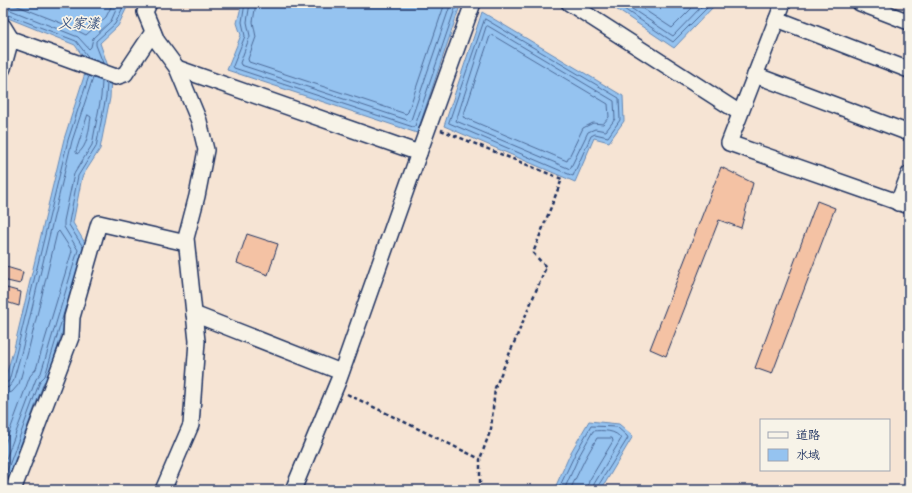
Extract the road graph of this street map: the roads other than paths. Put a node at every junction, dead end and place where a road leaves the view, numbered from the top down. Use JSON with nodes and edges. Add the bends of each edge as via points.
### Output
{"nodes":[{"id":1,"x":149,"y":3,"type":"edge"},
{"id":2,"x":474,"y":3,"type":"edge"},
{"id":3,"x":569,"y":3,"type":"edge"},
{"id":4,"x":783,"y":3,"type":"edge"},
{"id":5,"x":860,"y":3,"type":"edge"},
{"id":6,"x":777,"y":19,"type":"junction"},
{"id":7,"x":909,"y":22,"type":"edge"},
{"id":8,"x":3,"y":26,"type":"edge"},
{"id":9,"x":153,"y":32,"type":"junction"},
{"id":10,"x":12,"y":39,"type":"junction"},
{"id":11,"x":3,"y":68,"type":"edge"},
{"id":12,"x":177,"y":68,"type":"junction"},
{"id":13,"x":909,"y":70,"type":"edge"},
{"id":14,"x":755,"y":75,"type":"junction"},
{"id":15,"x":740,"y":113,"type":"junction"},
{"id":16,"x":909,"y":132,"type":"edge"},
{"id":17,"x":419,"y":153,"type":"junction"},
{"id":18,"x":909,"y":174,"type":"edge"},
{"id":19,"x":904,"y":205,"type":"edge"},
{"id":20,"x":186,"y":243,"type":"junction"},
{"id":21,"x":194,"y":314,"type":"junction"},
{"id":22,"x":341,"y":372,"type":"junction"},
{"id":23,"x":14,"y":490,"type":"edge"},
{"id":24,"x":163,"y":490,"type":"edge"},
{"id":25,"x":294,"y":490,"type":"edge"}],
"edges":[{"from":1,"to":9,"type":"street","via":[[145,12]]},
{"from":2,"to":17,"type":"street"},
{"from":3,"to":15,"type":"street"},
{"from":4,"to":6,"type":"street"},
{"from":5,"to":7,"type":"street"},
{"from":6,"to":13,"type":"street"},
{"from":6,"to":14,"type":"street"},
{"from":8,"to":10,"type":"street"},
{"from":9,"to":10,"type":"street","via":[[125,74],[116,77]]},
{"from":9,"to":12,"type":"street"},
{"from":10,"to":11,"type":"street"},
{"from":12,"to":17,"type":"street"},
{"from":12,"to":20,"type":"street","via":[[199,121],[206,150]]},
{"from":14,"to":15,"type":"street"},
{"from":14,"to":16,"type":"street"},
{"from":15,"to":19,"type":"street","via":[[728,143]]},
{"from":17,"to":22,"type":"street"},
{"from":18,"to":19,"type":"street"},
{"from":20,"to":21,"type":"street"},
{"from":20,"to":23,"type":"street","via":[[99,223],[72,317],[70,337]]},
{"from":21,"to":22,"type":"street"},
{"from":21,"to":24,"type":"street","via":[[197,341],[191,426]]},
{"from":22,"to":25,"type":"street"}]}
